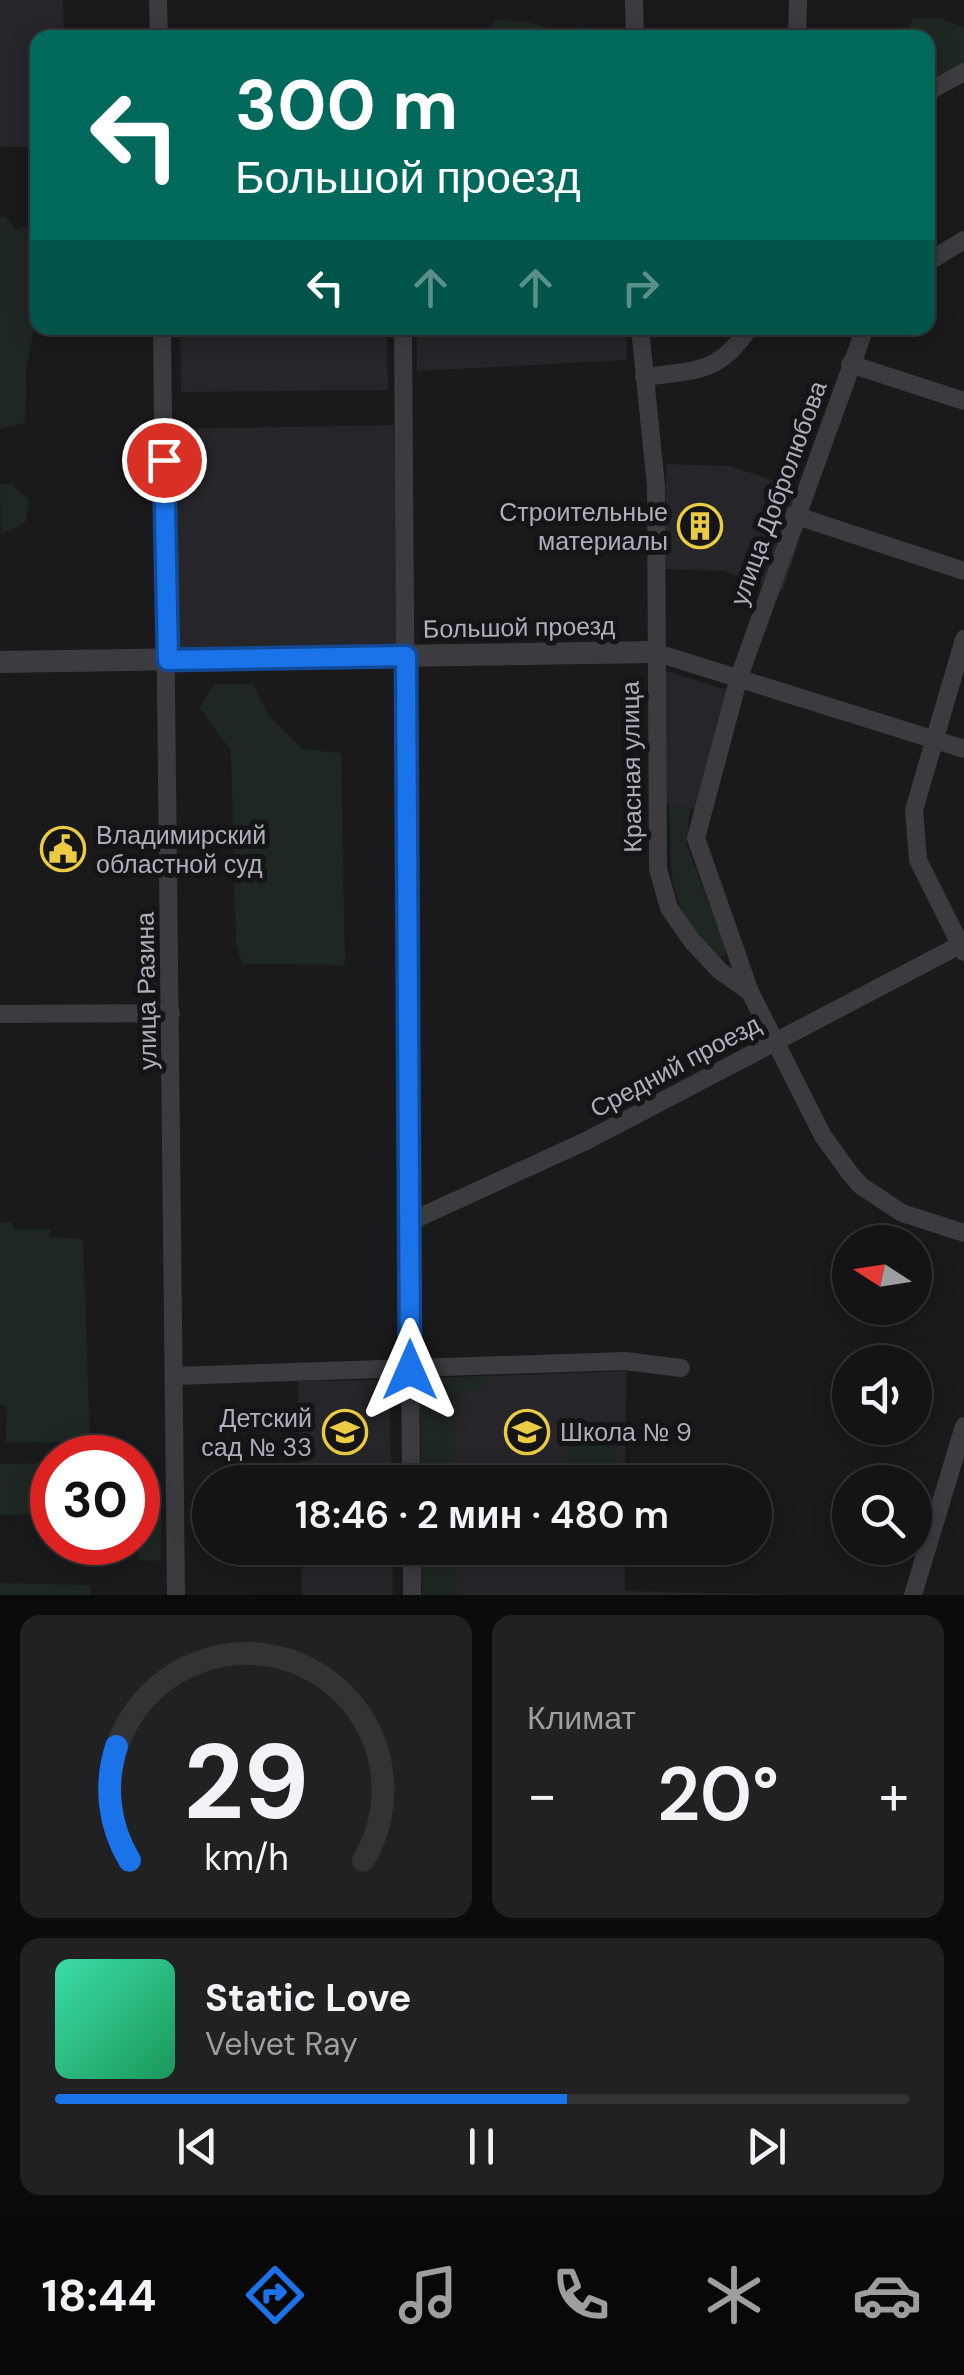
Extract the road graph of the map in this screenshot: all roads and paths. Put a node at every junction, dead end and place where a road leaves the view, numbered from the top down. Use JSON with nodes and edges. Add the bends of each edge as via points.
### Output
{"nodes":[{"id":1,"x":158,"y":0,"type":"edge"},
{"id":2,"x":634,"y":0,"type":"edge"},
{"id":3,"x":798,"y":0,"type":"edge"},
{"id":4,"x":159,"y":30,"type":"edge"},
{"id":5,"x":635,"y":30,"type":"edge"},
{"id":6,"x":797,"y":30,"type":"edge"},
{"id":7,"x":964,"y":72,"type":"edge"},
{"id":8,"x":935,"y":88,"type":"edge"},
{"id":9,"x":964,"y":240,"type":"edge"},
{"id":10,"x":935,"y":258,"type":"edge"},
{"id":11,"x":162,"y":335,"type":"edge"},
{"id":12,"x":403,"y":335,"type":"edge"},
{"id":13,"x":641,"y":335,"type":"edge"},
{"id":14,"x":745,"y":335,"type":"edge"},
{"id":15,"x":862,"y":335,"type":"edge"},
{"id":16,"x":850,"y":364,"type":"junction"},
{"id":17,"x":644,"y":377,"type":"junction"},
{"id":18,"x":964,"y":401,"type":"edge"},
{"id":19,"x":794,"y":515,"type":"junction"},
{"id":20,"x":964,"y":570,"type":"edge"},
{"id":21,"x":964,"y":639,"type":"edge"},
{"id":22,"x":654,"y":652,"type":"junction"},
{"id":23,"x":406,"y":656,"type":"junction"},
{"id":24,"x":168,"y":660,"type":"junction"},
{"id":25,"x":0,"y":662,"type":"edge"},
{"id":26,"x":739,"y":676,"type":"junction"},
{"id":27,"x":932,"y":739,"type":"junction"},
{"id":28,"x":964,"y":749,"type":"edge"},
{"id":29,"x":962,"y":949,"type":"edge"},
{"id":30,"x":750,"y":992,"type":"junction"},
{"id":31,"x":0,"y":1014,"type":"edge"},
{"id":32,"x":172,"y":1014,"type":"junction"},
{"id":33,"x":774,"y":1042,"type":"junction"},
{"id":34,"x":409,"y":1222,"type":"junction"},
{"id":35,"x":964,"y":1233,"type":"edge"},
{"id":36,"x":681,"y":1368,"type":"dead end"},
{"id":37,"x":410,"y":1370,"type":"junction"},
{"id":38,"x":174,"y":1376,"type":"junction"},
{"id":39,"x":964,"y":1426,"type":"edge"},
{"id":40,"x":411,"y":1465,"type":"edge"},
{"id":41,"x":412,"y":1565,"type":"edge"},
{"id":42,"x":176,"y":1595,"type":"edge"},
{"id":43,"x":412,"y":1595,"type":"edge"},
{"id":44,"x":914,"y":1595,"type":"edge"}],
"edges":[{"from":1,"to":4,"type":"street"},
{"from":2,"to":5,"type":"street"},
{"from":3,"to":6,"type":"street"},
{"from":7,"to":8,"type":"street"},
{"from":9,"to":10,"type":"street"},
{"from":11,"to":24,"type":"street","name":"улица Разина"},
{"from":12,"to":23,"type":"street"},
{"from":13,"to":17,"type":"street","name":"Красная улица"},
{"from":14,"to":17,"type":"street","via":[[710,368]]},
{"from":15,"to":16,"type":"street","name":"улица Добролюбова"},
{"from":16,"to":18,"type":"street"},
{"from":16,"to":19,"type":"street","name":"улица Добролюбова"},
{"from":17,"to":22,"type":"street","name":"Красная улица","via":[[656,486]]},
{"from":19,"to":20,"type":"street"},
{"from":19,"to":26,"type":"street","name":"улица Добролюбова"},
{"from":21,"to":27,"type":"street"},
{"from":22,"to":23,"type":"street","name":"Большой проезд"},
{"from":22,"to":26,"type":"street","name":"Большой проезд"},
{"from":22,"to":30,"type":"street","name":"Красная улица","via":[[658,869],[670,908],[692,941]]},
{"from":23,"to":24,"type":"street","name":"Большой проезд"},
{"from":23,"to":34,"type":"street"},
{"from":24,"to":25,"type":"street","name":"Большой проезд"},
{"from":24,"to":32,"type":"street","name":"улица Разина"},
{"from":26,"to":27,"type":"street","name":"Большой проезд"},
{"from":26,"to":30,"type":"street","name":"Красная улица","via":[[696,838]]},
{"from":27,"to":28,"type":"street","name":"Большой проезд"},
{"from":27,"to":29,"type":"street","via":[[914,810],[918,860]]},
{"from":29,"to":33,"type":"street","name":"Средний проезд"},
{"from":30,"to":33,"type":"street","name":"Красная улица"},
{"from":31,"to":32,"type":"street"},
{"from":32,"to":38,"type":"street","name":"улица Разина"},
{"from":33,"to":34,"type":"street","name":"Средний проезд","via":[[586,1141]]},
{"from":33,"to":35,"type":"street","name":"Красная улица","via":[[822,1136],[860,1185],[902,1213]]},
{"from":34,"to":37,"type":"street"},
{"from":36,"to":37,"type":"street","via":[[624,1361]]},
{"from":37,"to":38,"type":"street"},
{"from":37,"to":40,"type":"street"},
{"from":38,"to":42,"type":"street","name":"улица Разина"},
{"from":39,"to":44,"type":"street"},
{"from":41,"to":43,"type":"street"}]}
